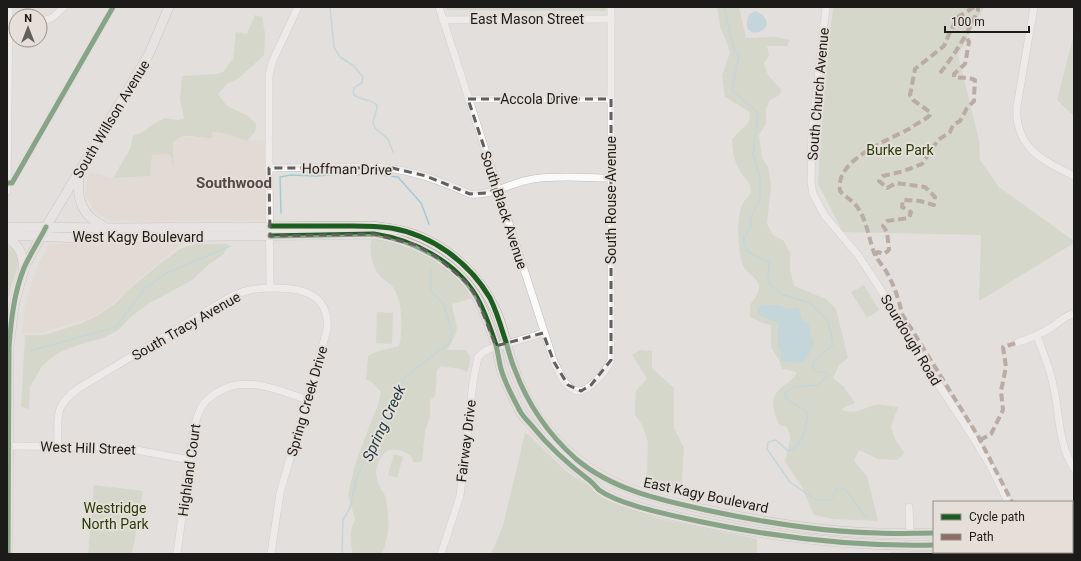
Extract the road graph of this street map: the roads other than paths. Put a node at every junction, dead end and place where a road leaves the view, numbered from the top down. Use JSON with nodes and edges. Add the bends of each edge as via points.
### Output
{"nodes":[{"id":1,"x":64,"y":7,"type":"edge"},
{"id":2,"x":169,"y":7,"type":"edge"},
{"id":3,"x":298,"y":7,"type":"edge"},
{"id":4,"x":439,"y":7,"type":"edge"},
{"id":5,"x":611,"y":7,"type":"edge"},
{"id":6,"x":826,"y":7,"type":"edge"},
{"id":7,"x":1034,"y":7,"type":"edge"},
{"id":8,"x":48,"y":19,"type":"edge"},
{"id":9,"x":611,"y":19,"type":"junction"},
{"id":10,"x":443,"y":20,"type":"junction"},
{"id":11,"x":10,"y":48,"type":"edge"},
{"id":12,"x":468,"y":99,"type":"junction"},
{"id":13,"x":611,"y":99,"type":"junction"},
{"id":14,"x":269,"y":168,"type":"junction"},
{"id":15,"x":80,"y":171,"type":"junction"},
{"id":16,"x":1074,"y":176,"type":"edge"},
{"id":17,"x":611,"y":178,"type":"junction"},
{"id":18,"x":811,"y":182,"type":"joint"},
{"id":19,"x":498,"y":189,"type":"junction"},
{"id":20,"x":7,"y":190,"type":"edge"},
{"id":21,"x":7,"y":227,"type":"edge"},
{"id":22,"x":46,"y":227,"type":"junction"},
{"id":23,"x":108,"y":228,"type":"junction"},
{"id":24,"x":270,"y":231,"type":"junction"},
{"id":25,"x":41,"y":236,"type":"junction"},
{"id":26,"x":7,"y":237,"type":"edge"},
{"id":27,"x":24,"y":270,"type":"junction"},
{"id":28,"x":270,"y":288,"type":"junction"},
{"id":29,"x":1074,"y":314,"type":"edge"},
{"id":30,"x":543,"y":333,"type":"junction"},
{"id":31,"x":1036,"y":336,"type":"junction"},
{"id":32,"x":1016,"y":343,"type":"dead end"},
{"id":33,"x":507,"y":344,"type":"junction"},
{"id":34,"x":496,"y":346,"type":"junction"},
{"id":35,"x":591,"y":385,"type":"joint"},
{"id":36,"x":308,"y":400,"type":"junction"},
{"id":37,"x":9,"y":446,"type":"junction"},
{"id":38,"x":58,"y":446,"type":"junction"},
{"id":39,"x":190,"y":460,"type":"junction"},
{"id":40,"x":1074,"y":469,"type":"edge"},
{"id":41,"x":1008,"y":501,"type":"edge"},
{"id":42,"x":909,"y":507,"type":"dead end"},
{"id":43,"x":910,"y":533,"type":"junction"},
{"id":44,"x":933,"y":533,"type":"edge"},
{"id":45,"x":933,"y":545,"type":"edge"},
{"id":46,"x":8,"y":554,"type":"edge"},
{"id":47,"x":177,"y":554,"type":"edge"},
{"id":48,"x":271,"y":554,"type":"edge"},
{"id":49,"x":441,"y":554,"type":"edge"}],
"edges":[{"from":1,"to":8,"type":"street"},
{"from":2,"to":15,"type":"main road","name":"South Willson Avenue","via":[[149,54]]},
{"from":3,"to":14,"type":"street","via":[[273,60],[269,75]]},
{"from":4,"to":10,"type":"street","name":"South Black Avenue"},
{"from":5,"to":9,"type":"street","name":"South Rouse Avenue"},
{"from":6,"to":18,"type":"street","name":"South Church Avenue","via":[[812,133]]},
{"from":7,"to":16,"type":"street","via":[[1017,106],[1018,126],[1026,143],[1038,156]]},
{"from":9,"to":10,"type":"street","name":"East Mason Street"},
{"from":9,"to":13,"type":"street","name":"South Rouse Avenue"},
{"from":10,"to":12,"type":"street","name":"South Black Avenue"},
{"from":11,"to":20,"type":"street"},
{"from":12,"to":13,"type":"street","name":"Accola Drive"},
{"from":12,"to":19,"type":"street","name":"South Black Avenue"},
{"from":13,"to":17,"type":"street","name":"South Rouse Avenue"},
{"from":14,"to":19,"type":"street","name":"Hoffman Drive","via":[[392,168],[426,176],[470,194]]},
{"from":14,"to":24,"type":"street"},
{"from":15,"to":22,"type":"main road","name":"South Willson Avenue"},
{"from":15,"to":23,"type":"main road","via":[[78,194],[83,208],[97,223]]},
{"from":17,"to":19,"type":"street","name":"Hoffman Drive","via":[[534,179]]},
{"from":17,"to":35,"type":"street","name":"South Rouse Avenue","via":[[611,360],[604,372]]},
{"from":18,"to":41,"type":"street","name":"Sourdough Road","via":[[825,216],[858,255],[883,293],[991,467]]},
{"from":19,"to":30,"type":"street","name":"South Black Avenue"},
{"from":21,"to":22,"type":"main road","name":"West Kagy Boulevard"},
{"from":22,"to":23,"type":"main road","name":"West Kagy Boulevard"},
{"from":22,"to":25,"type":"main road","name":"South Willson Avenue"},
{"from":23,"to":24,"type":"main road","name":"West Kagy Boulevard"},
{"from":24,"to":25,"type":"main road","name":"West Kagy Boulevard","via":[[90,238]]},
{"from":24,"to":28,"type":"street"},
{"from":24,"to":33,"type":"main road","name":"East Kagy Boulevard","via":[[372,226],[393,228],[428,240],[460,262],[481,285],[490,299]]},
{"from":24,"to":34,"type":"main road","name":"East Kagy Boulevard","via":[[374,234],[390,236],[416,245],[438,258],[466,282],[485,314]]},
{"from":25,"to":26,"type":"main road","name":"West Kagy Boulevard"},
{"from":25,"to":27,"type":"main road","name":"South Willson Avenue"},
{"from":26,"to":27,"type":"main road","via":[[16,244],[22,254]]},
{"from":27,"to":37,"type":"main road","name":"South Willson Avenue","via":[[10,330]]},
{"from":28,"to":36,"type":"street","name":"Spring Creek Drive","via":[[292,288],[310,293],[320,303],[327,316],[326,336]]},
{"from":28,"to":38,"type":"street","name":"South Tracy Avenue","via":[[249,290],[227,299],[71,394],[60,406]]},
{"from":29,"to":31,"type":"street","via":[[1068,315]]},
{"from":30,"to":33,"type":"street","name":"Fairway Drive"},
{"from":30,"to":35,"type":"street","name":"South Black Avenue","via":[[554,362],[568,385],[580,391]]},
{"from":31,"to":32,"type":"street"},
{"from":31,"to":40,"type":"street","via":[[1054,386],[1063,447]]},
{"from":33,"to":34,"type":"street","name":"Fairway Drive"},
{"from":33,"to":43,"type":"main road","name":"East Kagy Boulevard","via":[[523,390],[548,429],[578,460],[615,484],[657,499],[780,524],[877,533]]},
{"from":34,"to":45,"type":"main road","name":"East Kagy Boulevard","via":[[502,370],[521,412],[556,453],[599,489],[618,499],[660,513],[748,531],[849,544]]},
{"from":34,"to":49,"type":"street","name":"Fairway Drive","via":[[478,357],[475,368],[460,496]]},
{"from":36,"to":39,"type":"street","name":"Highland Court","via":[[255,384],[238,384],[223,389],[204,403],[198,413]]},
{"from":36,"to":48,"type":"street","name":"Spring Creek Drive","via":[[280,493]]},
{"from":37,"to":38,"type":"street","name":"West Hill Street"},
{"from":37,"to":46,"type":"main road","name":"South Willson Avenue"},
{"from":38,"to":39,"type":"street","name":"West Hill Street","via":[[120,447]]},
{"from":39,"to":47,"type":"street","name":"Highland Court"},
{"from":42,"to":43,"type":"street"},
{"from":43,"to":44,"type":"main road","name":"East Kagy Boulevard"}]}
